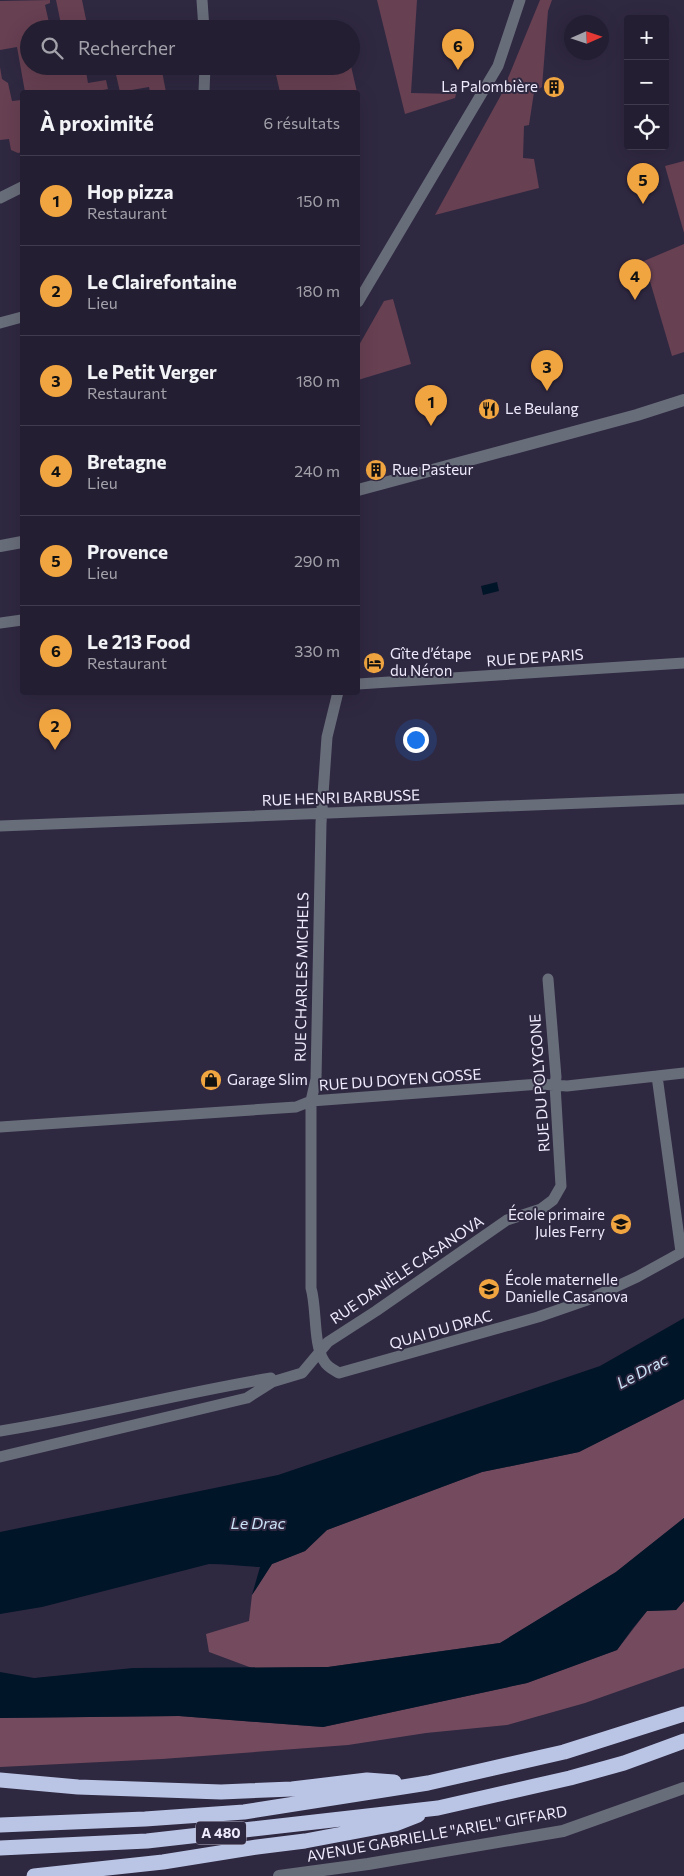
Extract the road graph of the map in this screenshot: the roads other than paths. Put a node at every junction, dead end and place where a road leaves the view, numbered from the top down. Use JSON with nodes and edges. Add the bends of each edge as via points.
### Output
{"nodes":[{"id":1,"x":202,"y":0,"type":"edge"},
{"id":2,"x":520,"y":0,"type":"edge"},
{"id":3,"x":203,"y":20,"type":"edge"},
{"id":4,"x":205,"y":75,"type":"edge"},
{"id":5,"x":204,"y":90,"type":"edge"},
{"id":6,"x":20,"y":189,"type":"edge"},
{"id":7,"x":0,"y":198,"type":"edge"},
{"id":8,"x":360,"y":299,"type":"edge"},
{"id":9,"x":20,"y":318,"type":"edge"},
{"id":10,"x":0,"y":323,"type":"edge"},
{"id":11,"x":684,"y":400,"type":"edge"},
{"id":12,"x":360,"y":489,"type":"edge"},
{"id":13,"x":20,"y":542,"type":"edge"},
{"id":14,"x":0,"y":546,"type":"edge"},
{"id":15,"x":20,"y":620,"type":"edge"},
{"id":16,"x":0,"y":623,"type":"edge"},
{"id":17,"x":684,"y":663,"type":"edge"},
{"id":18,"x":360,"y":684,"type":"edge"},
{"id":19,"x":337,"y":695,"type":"edge"},
{"id":20,"x":684,"y":799,"type":"edge"},
{"id":21,"x":322,"y":814,"type":"junction"},
{"id":22,"x":0,"y":826,"type":"edge"},
{"id":23,"x":548,"y":979,"type":"dead end"},
{"id":24,"x":684,"y":1073,"type":"edge"},
{"id":25,"x":657,"y":1076,"type":"junction"},
{"id":26,"x":555,"y":1085,"type":"junction"},
{"id":27,"x":311,"y":1102,"type":"junction"},
{"id":28,"x":0,"y":1127,"type":"edge"},
{"id":29,"x":561,"y":1186,"type":"joint"},
{"id":30,"x":682,"y":1252,"type":"edge"},
{"id":31,"x":320,"y":1352,"type":"junction"},
{"id":32,"x":272,"y":1382,"type":"junction"},
{"id":33,"x":0,"y":1431,"type":"edge"},
{"id":34,"x":0,"y":1457,"type":"edge"},
{"id":35,"x":684,"y":1714,"type":"edge"},
{"id":36,"x":684,"y":1742,"type":"edge"},
{"id":37,"x":0,"y":1780,"type":"edge"},
{"id":38,"x":428,"y":1783,"type":"junction"},
{"id":39,"x":684,"y":1788,"type":"edge"},
{"id":40,"x":438,"y":1808,"type":"junction"},
{"id":41,"x":0,"y":1825,"type":"edge"},
{"id":42,"x":0,"y":1848,"type":"edge"},
{"id":43,"x":34,"y":1876,"type":"edge"},
{"id":44,"x":279,"y":1876,"type":"edge"}],
"edges":[{"from":1,"to":3,"type":"street"},
{"from":2,"to":8,"type":"street","via":[[498,66]]},
{"from":4,"to":5,"type":"street"},
{"from":6,"to":7,"type":"street"},
{"from":9,"to":10,"type":"street"},
{"from":11,"to":12,"type":"street"},
{"from":13,"to":14,"type":"street"},
{"from":15,"to":16,"type":"street"},
{"from":17,"to":18,"type":"street","name":"RUE DE PARIS"},
{"from":19,"to":21,"type":"street","name":"RUE CHARLES MICHELS","via":[[328,737]]},
{"from":20,"to":21,"type":"street","name":"RUE HENRI BARBUSSE"},
{"from":21,"to":22,"type":"street","name":"RUE HENRI BARBUSSE"},
{"from":21,"to":27,"type":"street","name":"RUE CHARLES MICHELS","via":[[316,1079]]},
{"from":23,"to":26,"type":"street","name":"RUE DU POLYGONE"},
{"from":24,"to":25,"type":"street","name":"RUE DU DOYEN GOSSE"},
{"from":25,"to":26,"type":"street","name":"RUE DU DOYEN GOSSE"},
{"from":25,"to":30,"type":"street"},
{"from":26,"to":27,"type":"street","name":"RUE DU DOYEN GOSSE"},
{"from":26,"to":29,"type":"street","name":"RUE DU POLYGONE"},
{"from":27,"to":28,"type":"street","name":"RUE DU DOYEN GOSSE","via":[[296,1107]]},
{"from":27,"to":31,"type":"street","name":"RUE CHARLES MICHELS","via":[[311,1288]]},
{"from":29,"to":31,"type":"street","name":"RUE DANIÈLE CASANOVA","via":[[553,1200],[542,1209],[507,1220],[328,1342]]},
{"from":30,"to":31,"type":"street","name":"QUAI DU DRAC","via":[[587,1300],[386,1361],[339,1373],[324,1362]]},
{"from":31,"to":32,"type":"street","via":[[302,1373]]},
{"from":32,"to":33,"type":"street","via":[[271,1378],[212,1388]]},
{"from":32,"to":34,"type":"street","via":[[248,1398]]},
{"from":35,"to":38,"type":"highway","number":"A 480","via":[[564,1752]]},
{"from":36,"to":40,"type":"highway","number":"A 480","via":[[570,1778]]},
{"from":37,"to":38,"type":"highway","via":[[78,1787],[221,1792],[292,1789],[367,1780]]},
{"from":38,"to":41,"type":"highway","number":"A 480","via":[[244,1812]]},
{"from":39,"to":44,"type":"street","name":"AVENUE GABRIELLE \"ARIEL\" GIFFARD","via":[[564,1831]]},
{"from":40,"to":42,"type":"highway","number":"A 480","via":[[147,1841]]},
{"from":40,"to":43,"type":"highway","via":[[395,1824],[305,1842]]}]}
